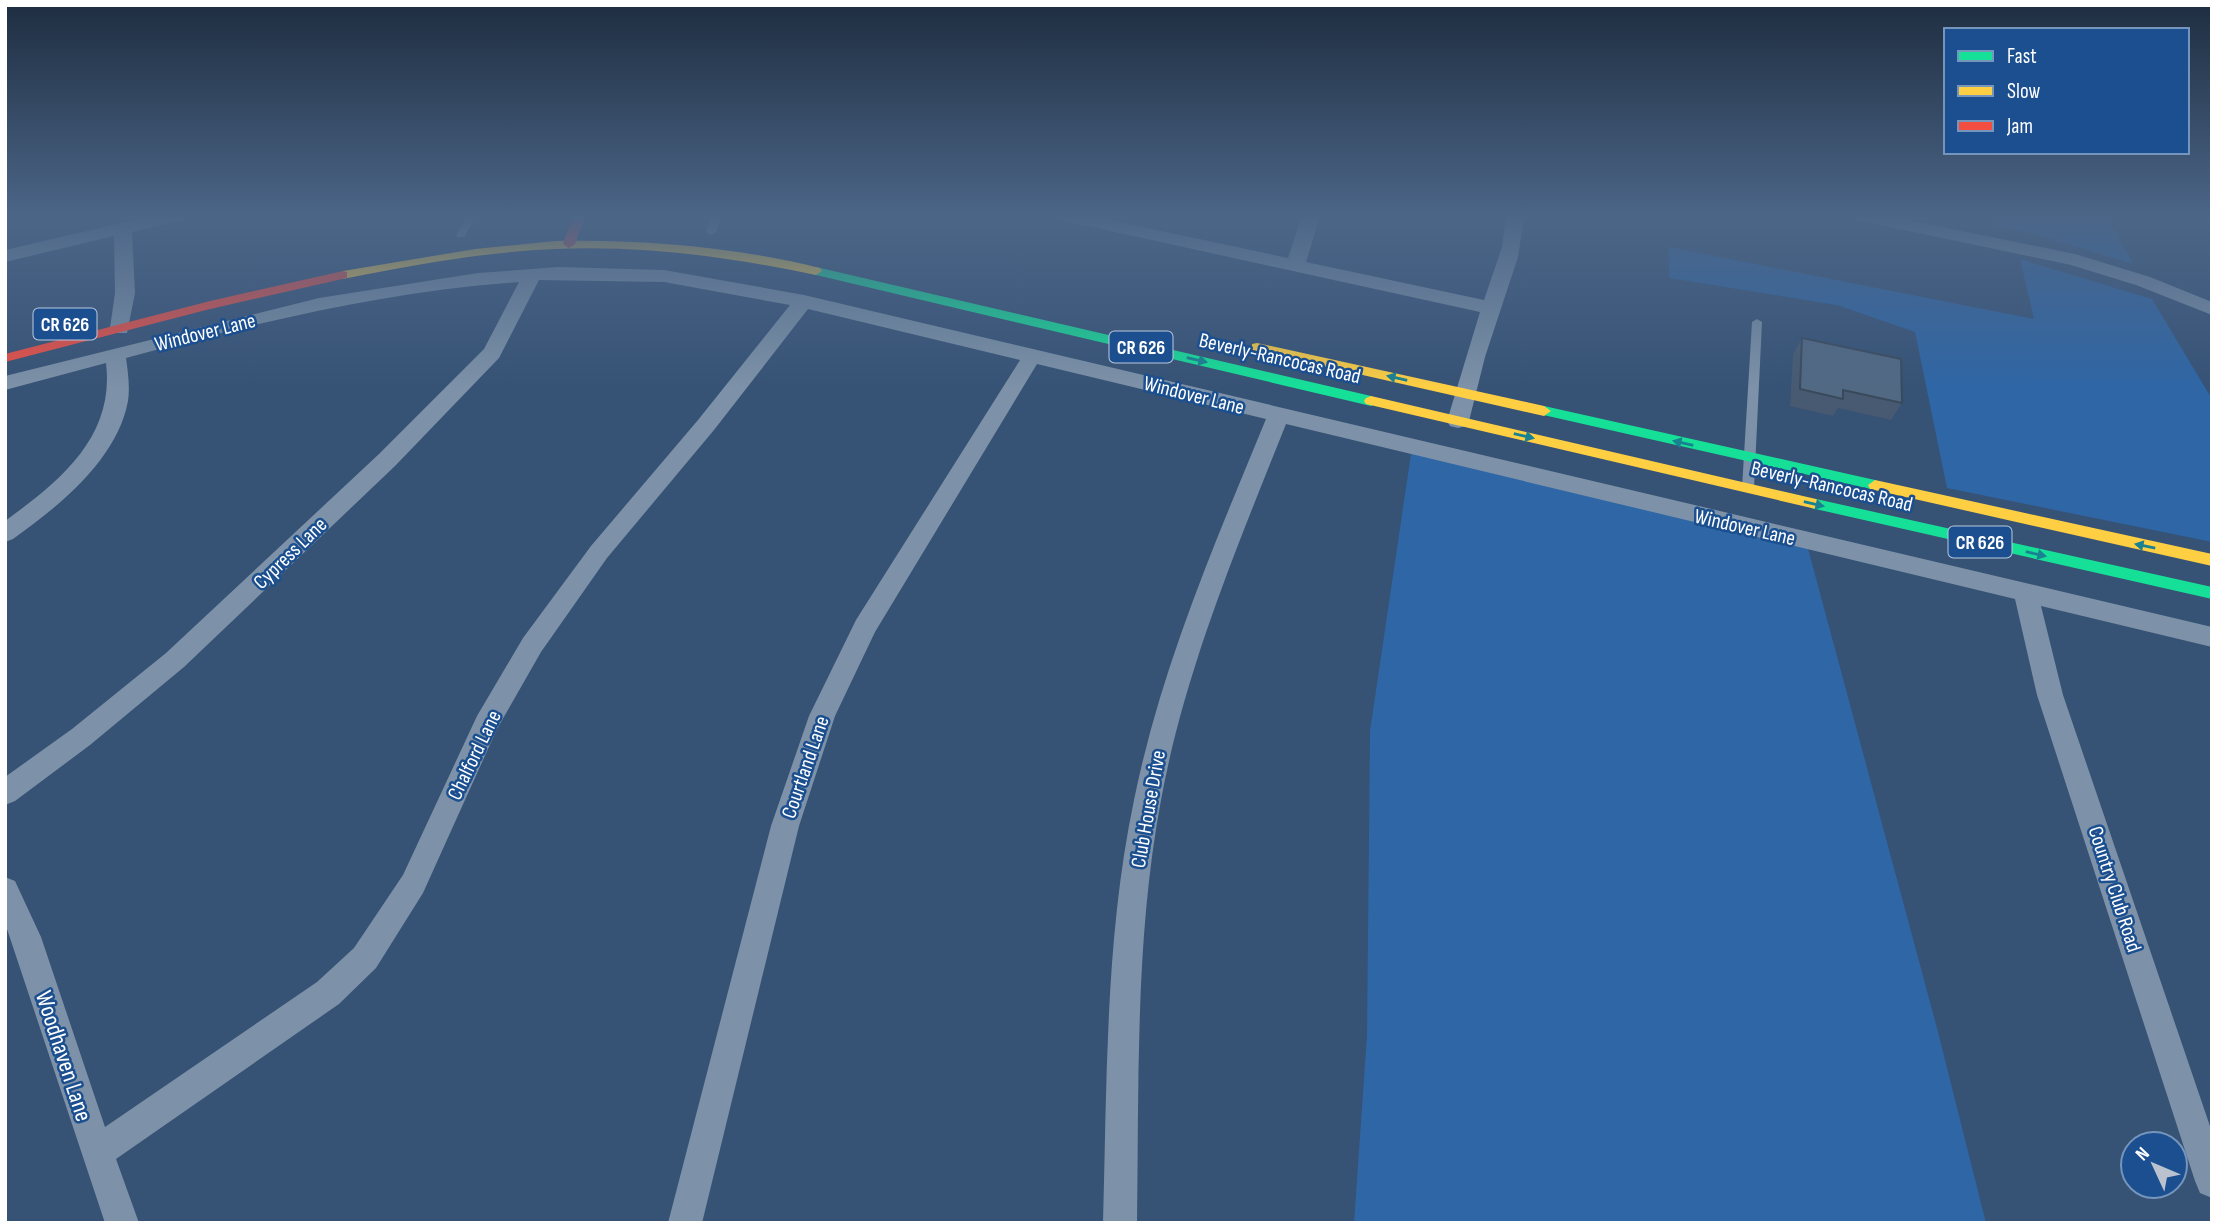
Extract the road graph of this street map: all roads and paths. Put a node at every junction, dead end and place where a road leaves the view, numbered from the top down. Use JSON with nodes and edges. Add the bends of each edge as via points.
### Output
{"nodes":[{"id":1,"x":123,"y":273,"type":"edge"},
{"id":2,"x":352,"y":273,"type":"edge"},
{"id":3,"x":816,"y":273,"type":"edge"},
{"id":4,"x":1326,"y":273,"type":"edge"},
{"id":5,"x":1504,"y":273,"type":"edge"},
{"id":6,"x":2118,"y":273,"type":"edge"},
{"id":7,"x":532,"y":275,"type":"junction"},
{"id":8,"x":939,"y":300,"type":"junction"},
{"id":9,"x":804,"y":302,"type":"junction"},
{"id":10,"x":1492,"y":308,"type":"junction"},
{"id":11,"x":2212,"y":309,"type":"edge"},
{"id":12,"x":123,"y":313,"type":"junction"},
{"id":13,"x":1099,"y":321,"type":"dead end"},
{"id":14,"x":1757,"y":322,"type":"dead end"},
{"id":15,"x":918,"y":328,"type":"junction"},
{"id":16,"x":1246,"y":344,"type":"dead end"},
{"id":17,"x":115,"y":355,"type":"junction"},
{"id":18,"x":1032,"y":356,"type":"junction"},
{"id":19,"x":5,"y":358,"type":"edge"},
{"id":20,"x":5,"y":383,"type":"edge"},
{"id":21,"x":1464,"y":393,"type":"junction"},
{"id":22,"x":1278,"y":416,"type":"junction"},
{"id":23,"x":1458,"y":421,"type":"junction"},
{"id":24,"x":1750,"y":458,"type":"junction"},
{"id":25,"x":1748,"y":488,"type":"junction"},
{"id":26,"x":5,"y":533,"type":"edge"},
{"id":27,"x":2212,"y":560,"type":"edge"},
{"id":28,"x":2212,"y":593,"type":"edge"},
{"id":29,"x":2026,"y":595,"type":"junction"},
{"id":30,"x":2212,"y":637,"type":"edge"},
{"id":31,"x":5,"y":793,"type":"edge"},
{"id":32,"x":5,"y":890,"type":"edge"},
{"id":33,"x":96,"y":1153,"type":"junction"},
{"id":34,"x":2212,"y":1181,"type":"edge"},
{"id":35,"x":122,"y":1223,"type":"edge"},
{"id":36,"x":685,"y":1223,"type":"edge"},
{"id":37,"x":1119,"y":1223,"type":"edge"}],
"edges":[{"from":1,"to":12,"type":"street"},
{"from":2,"to":12,"type":"main road","name":"Beverly-Rancocas Road","number":"CR 626"},
{"from":3,"to":8,"type":"main road","name":"Beverly-Rancocas Road","number":"CR 626"},
{"from":4,"to":10,"type":"street"},
{"from":5,"to":10,"type":"street"},
{"from":6,"to":11,"type":"street"},
{"from":7,"to":9,"type":"street","name":"Windover Lane","via":[[641,274]]},
{"from":7,"to":17,"type":"street","name":"Windover Lane","via":[[397,289]]},
{"from":7,"to":31,"type":"street","name":"Cypress Lane","via":[[492,353],[387,460],[175,660]]},
{"from":8,"to":13,"type":"main road","via":[[979,299],[1074,321]]},
{"from":8,"to":15,"type":"street"},
{"from":8,"to":23,"type":"main road","name":"Beverly-Rancocas Road","number":"CR 626","one_way":true},
{"from":9,"to":15,"type":"street","name":"Windover Lane"},
{"from":9,"to":33,"type":"street","name":"Chalford Lane","via":[[599,552],[532,645],[486,724],[413,884],[365,958],[309,1007]]},
{"from":10,"to":21,"type":"street"},
{"from":12,"to":19,"type":"main road","name":"Beverly-Rancocas Road","number":"CR 626"},
{"from":14,"to":24,"type":"lane"},
{"from":15,"to":18,"type":"street","name":"Windover Lane"},
{"from":21,"to":16,"type":"main road","name":"Beverly-Rancocas Road","number":"CR 626","one_way":true},
{"from":17,"to":20,"type":"street","name":"Windover Lane"},
{"from":17,"to":26,"type":"street","via":[[117,405],[97,445],[67,481]]},
{"from":18,"to":22,"type":"street","name":"Windover Lane"},
{"from":18,"to":36,"type":"street","name":"Courtland Lane","via":[[865,627],[822,716],[783,836]]},
{"from":21,"to":23,"type":"street"},
{"from":24,"to":21,"type":"main road","name":"Beverly-Rancocas Road","number":"CR 626","one_way":true},
{"from":22,"to":29,"type":"street","name":"Windover Lane"},
{"from":22,"to":37,"type":"street","name":"Club House Drive","via":[[1184,657],[1147,797],[1130,950]]},
{"from":23,"to":25,"type":"main road","name":"Beverly-Rancocas Road","number":"CR 626","one_way":true},
{"from":24,"to":25,"type":"lane"},
{"from":27,"to":24,"type":"main road","name":"Beverly-Rancocas Road","number":"CR 626","one_way":true},
{"from":25,"to":28,"type":"main road","name":"Beverly-Rancocas Road","number":"CR 626","one_way":true},
{"from":29,"to":30,"type":"street","name":"Windover Lane"},
{"from":29,"to":34,"type":"street","name":"Country Club Road","via":[[2050,695]]},
{"from":32,"to":33,"type":"street","name":"Woodhaven Lane","via":[[26,937]]},
{"from":33,"to":35,"type":"street","name":"Woodhaven Lane"}]}
